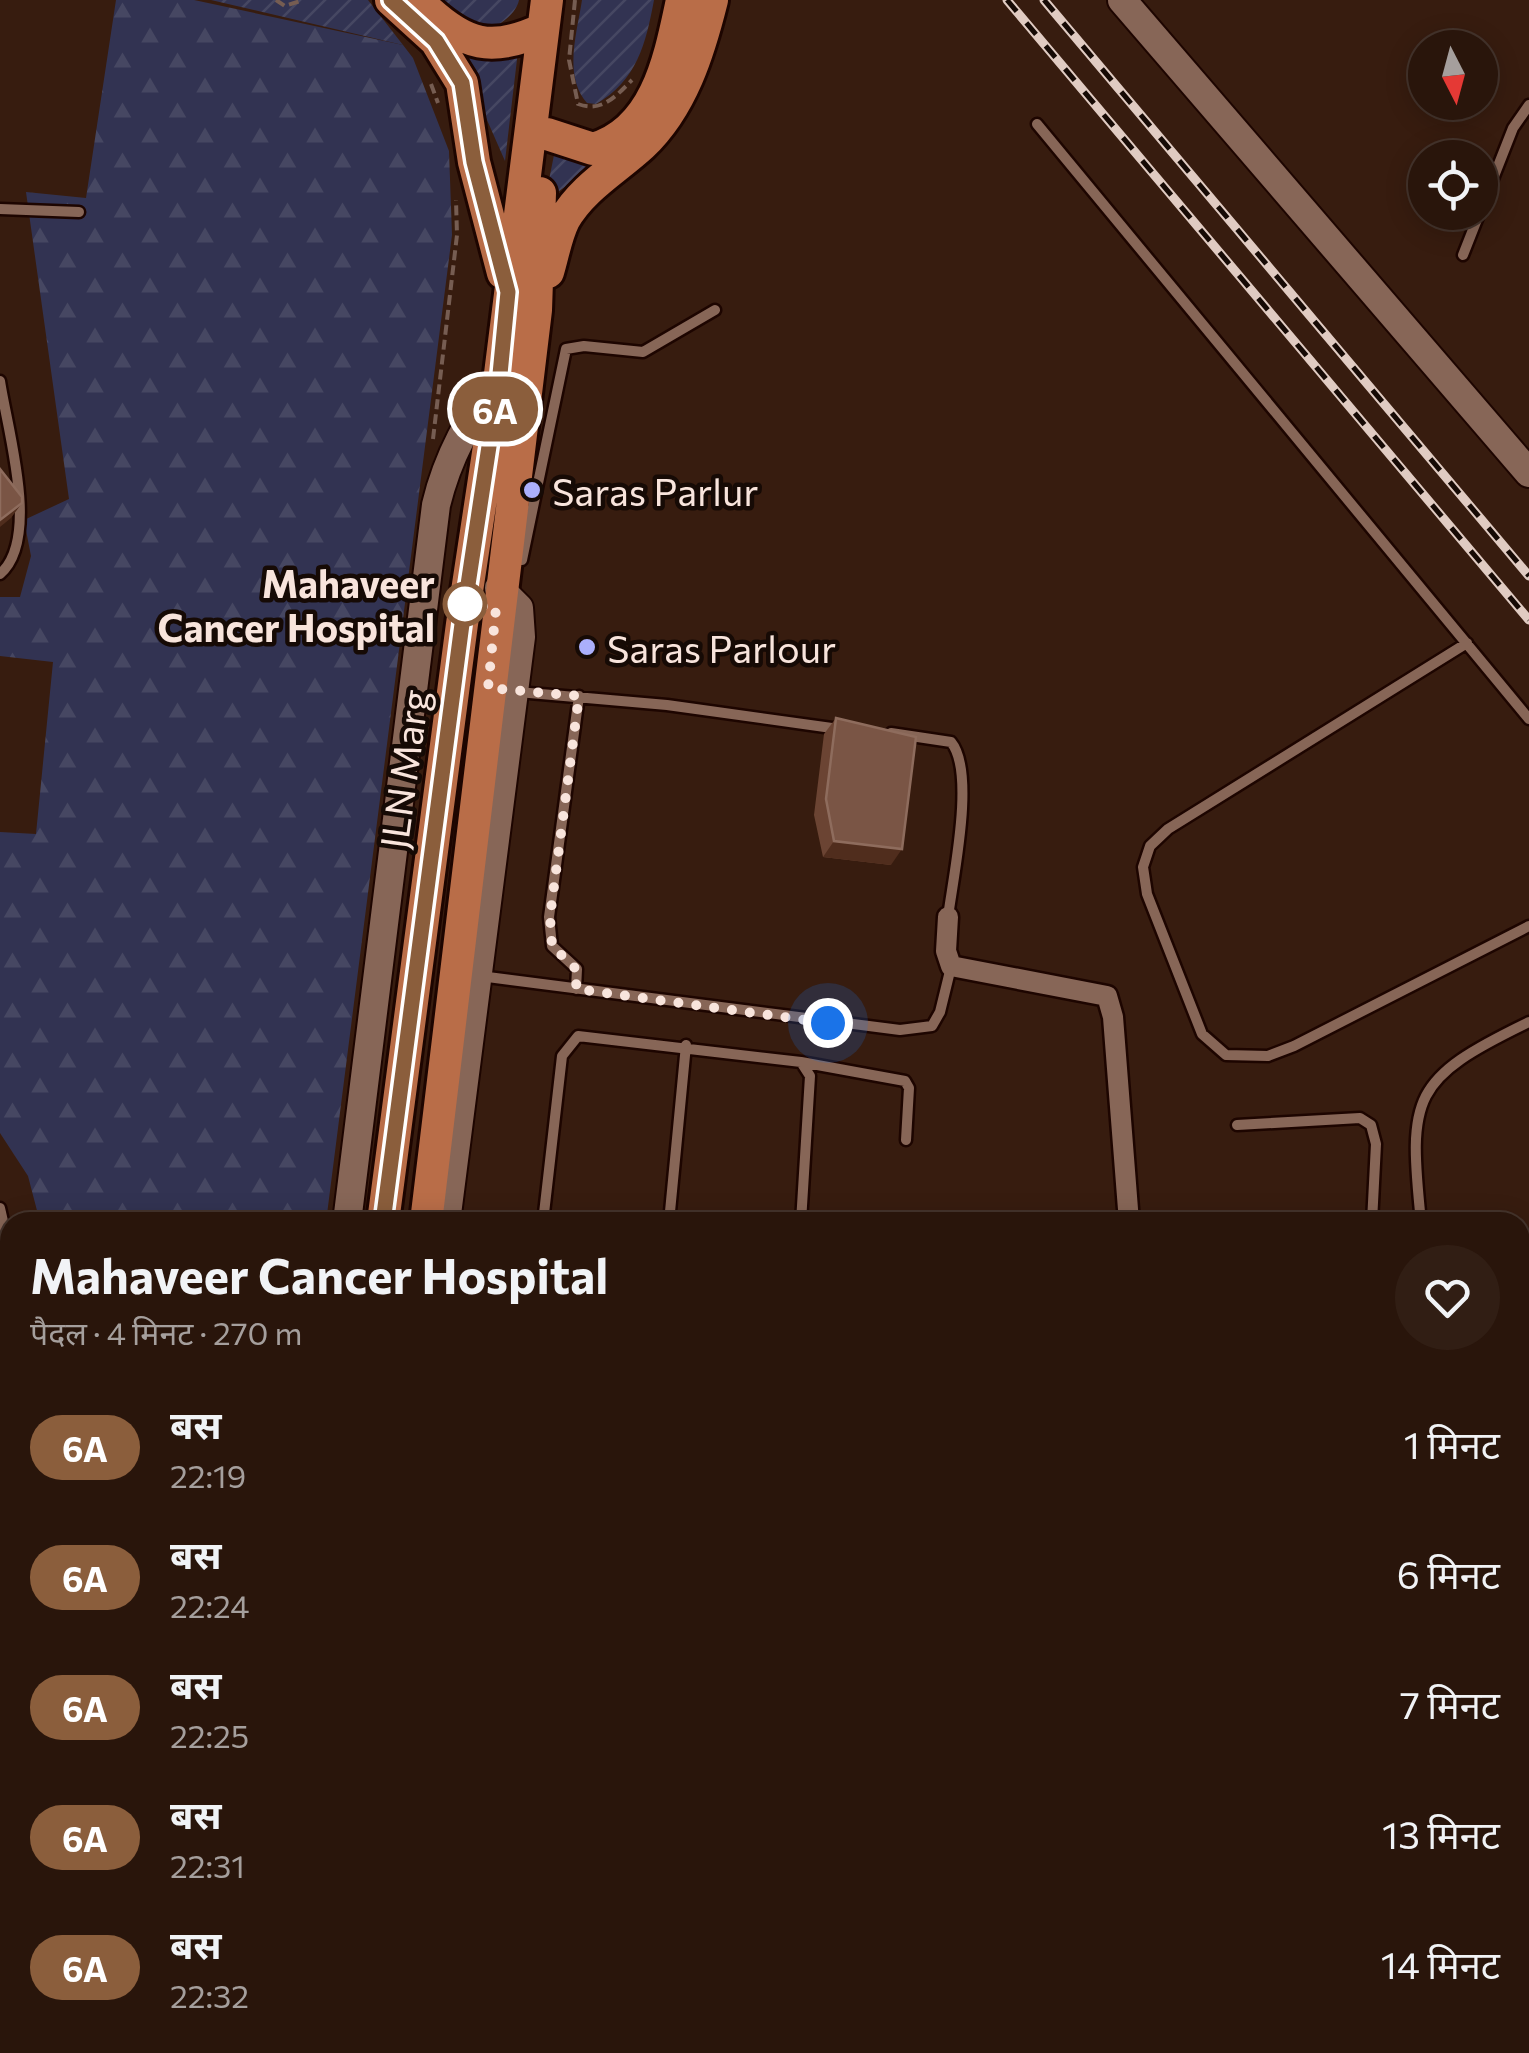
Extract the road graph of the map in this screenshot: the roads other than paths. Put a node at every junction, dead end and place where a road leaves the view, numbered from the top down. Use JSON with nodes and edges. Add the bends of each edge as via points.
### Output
{"nodes":[{"id":1,"x":391,"y":0,"type":"edge"},
{"id":2,"x":418,"y":0,"type":"edge"},
{"id":3,"x":682,"y":0,"type":"edge"},
{"id":4,"x":712,"y":0,"type":"edge"},
{"id":5,"x":1122,"y":0,"type":"edge"},
{"id":6,"x":562,"y":6,"type":"edge"},
{"id":7,"x":1529,"y":105,"type":"edge"},
{"id":8,"x":1037,"y":124,"type":"dead end"},
{"id":9,"x":547,"y":134,"type":"junction"},
{"id":10,"x":0,"y":209,"type":"edge"},
{"id":11,"x":79,"y":212,"type":"dead end"},
{"id":12,"x":1464,"y":255,"type":"dead end"},
{"id":13,"x":522,"y":301,"type":"junction"},
{"id":14,"x":716,"y":310,"type":"dead end"},
{"id":15,"x":500,"y":374,"type":"junction"},
{"id":16,"x":0,"y":380,"type":"edge"},
{"id":17,"x":1529,"y":472,"type":"edge"},
{"id":18,"x":0,"y":574,"type":"edge"},
{"id":19,"x":513,"y":585,"type":"junction"},
{"id":20,"x":1466,"y":643,"type":"junction"},
{"id":21,"x":501,"y":689,"type":"junction"},
{"id":22,"x":579,"y":696,"type":"junction"},
{"id":23,"x":1529,"y":718,"type":"edge"},
{"id":24,"x":850,"y":730,"type":"edge"},
{"id":25,"x":886,"y":732,"type":"edge"},
{"id":26,"x":948,"y":918,"type":"joint"},
{"id":27,"x":1529,"y":926,"type":"edge"},
{"id":28,"x":951,"y":966,"type":"junction"},
{"id":29,"x":465,"y":974,"type":"junction"},
{"id":30,"x":576,"y":989,"type":"junction"},
{"id":31,"x":1529,"y":1022,"type":"edge"},
{"id":32,"x":686,"y":1046,"type":"junction"},
{"id":33,"x":802,"y":1062,"type":"junction"},
{"id":34,"x":1237,"y":1124,"type":"dead end"},
{"id":35,"x":906,"y":1140,"type":"dead end"},
{"id":36,"x":349,"y":1212,"type":"edge"},
{"id":37,"x":384,"y":1212,"type":"edge"},
{"id":38,"x":428,"y":1212,"type":"edge"},
{"id":39,"x":447,"y":1212,"type":"edge"},
{"id":40,"x":544,"y":1212,"type":"edge"},
{"id":41,"x":670,"y":1212,"type":"edge"},
{"id":42,"x":801,"y":1212,"type":"edge"},
{"id":43,"x":1129,"y":1212,"type":"edge"},
{"id":44,"x":1373,"y":1212,"type":"edge"},
{"id":45,"x":1420,"y":1212,"type":"edge"}],
"edges":[{"from":1,"to":13,"type":"main road","via":[[436,41],[462,83],[474,162]]},
{"from":2,"to":6,"type":"main road","via":[[449,28],[489,46],[519,41]]},
{"from":3,"to":9,"type":"main road","via":[[666,72],[634,125],[593,150]]},
{"from":4,"to":13,"type":"main road","via":[[698,53],[673,105],[643,144],[598,179],[564,220]]},
{"from":5,"to":17,"type":"street"},
{"from":6,"to":9,"type":"main road"},
{"from":6,"to":13,"type":"main road","name":"JLN Marg"},
{"from":7,"to":12,"type":"lane","via":[[1513,128]]},
{"from":8,"to":20,"type":"lane"},
{"from":9,"to":13,"type":"main road"},
{"from":10,"to":11,"type":"lane"},
{"from":13,"to":15,"type":"main road","name":"JLN Marg"},
{"from":13,"to":19,"type":"main road","name":"JLN Marg"},
{"from":14,"to":19,"type":"lane","via":[[643,352],[566,349]]},
{"from":15,"to":36,"type":"street","via":[[466,423],[436,506]]},
{"from":15,"to":37,"type":"main road","name":"JLN Marg"},
{"from":16,"to":18,"type":"lane","via":[[22,528],[12,564]]},
{"from":19,"to":21,"type":"main road","name":"JLN Marg"},
{"from":20,"to":23,"type":"lane"},
{"from":20,"to":27,"type":"lane","via":[[1168,829],[1146,856],[1148,894],[1202,1034],[1214,1048],[1246,1059],[1294,1046]]},
{"from":21,"to":22,"type":"lane"},
{"from":21,"to":29,"type":"main road","name":"JLN Marg"},
{"from":22,"to":24,"type":"lane"},
{"from":22,"to":30,"type":"lane","via":[[550,917],[552,946],[577,970]]},
{"from":25,"to":26,"type":"lane","via":[[951,742],[960,754]]},
{"from":26,"to":28,"type":"street"},
{"from":28,"to":30,"type":"lane","via":[[932,1026],[914,1030]]},
{"from":28,"to":43,"type":"street","via":[[1106,996]]},
{"from":29,"to":30,"type":"lane"},
{"from":29,"to":38,"type":"main road","name":"JLN Marg"},
{"from":29,"to":39,"type":"street"},
{"from":31,"to":45,"type":"lane","via":[[1447,1067],[1418,1107],[1413,1146]]},
{"from":32,"to":33,"type":"lane"},
{"from":32,"to":40,"type":"lane","via":[[578,1036],[562,1056]]},
{"from":32,"to":41,"type":"lane"},
{"from":33,"to":35,"type":"lane","via":[[905,1081]]},
{"from":33,"to":42,"type":"lane","via":[[810,1076]]},
{"from":34,"to":44,"type":"lane","via":[[1360,1118],[1371,1124]]}]}
